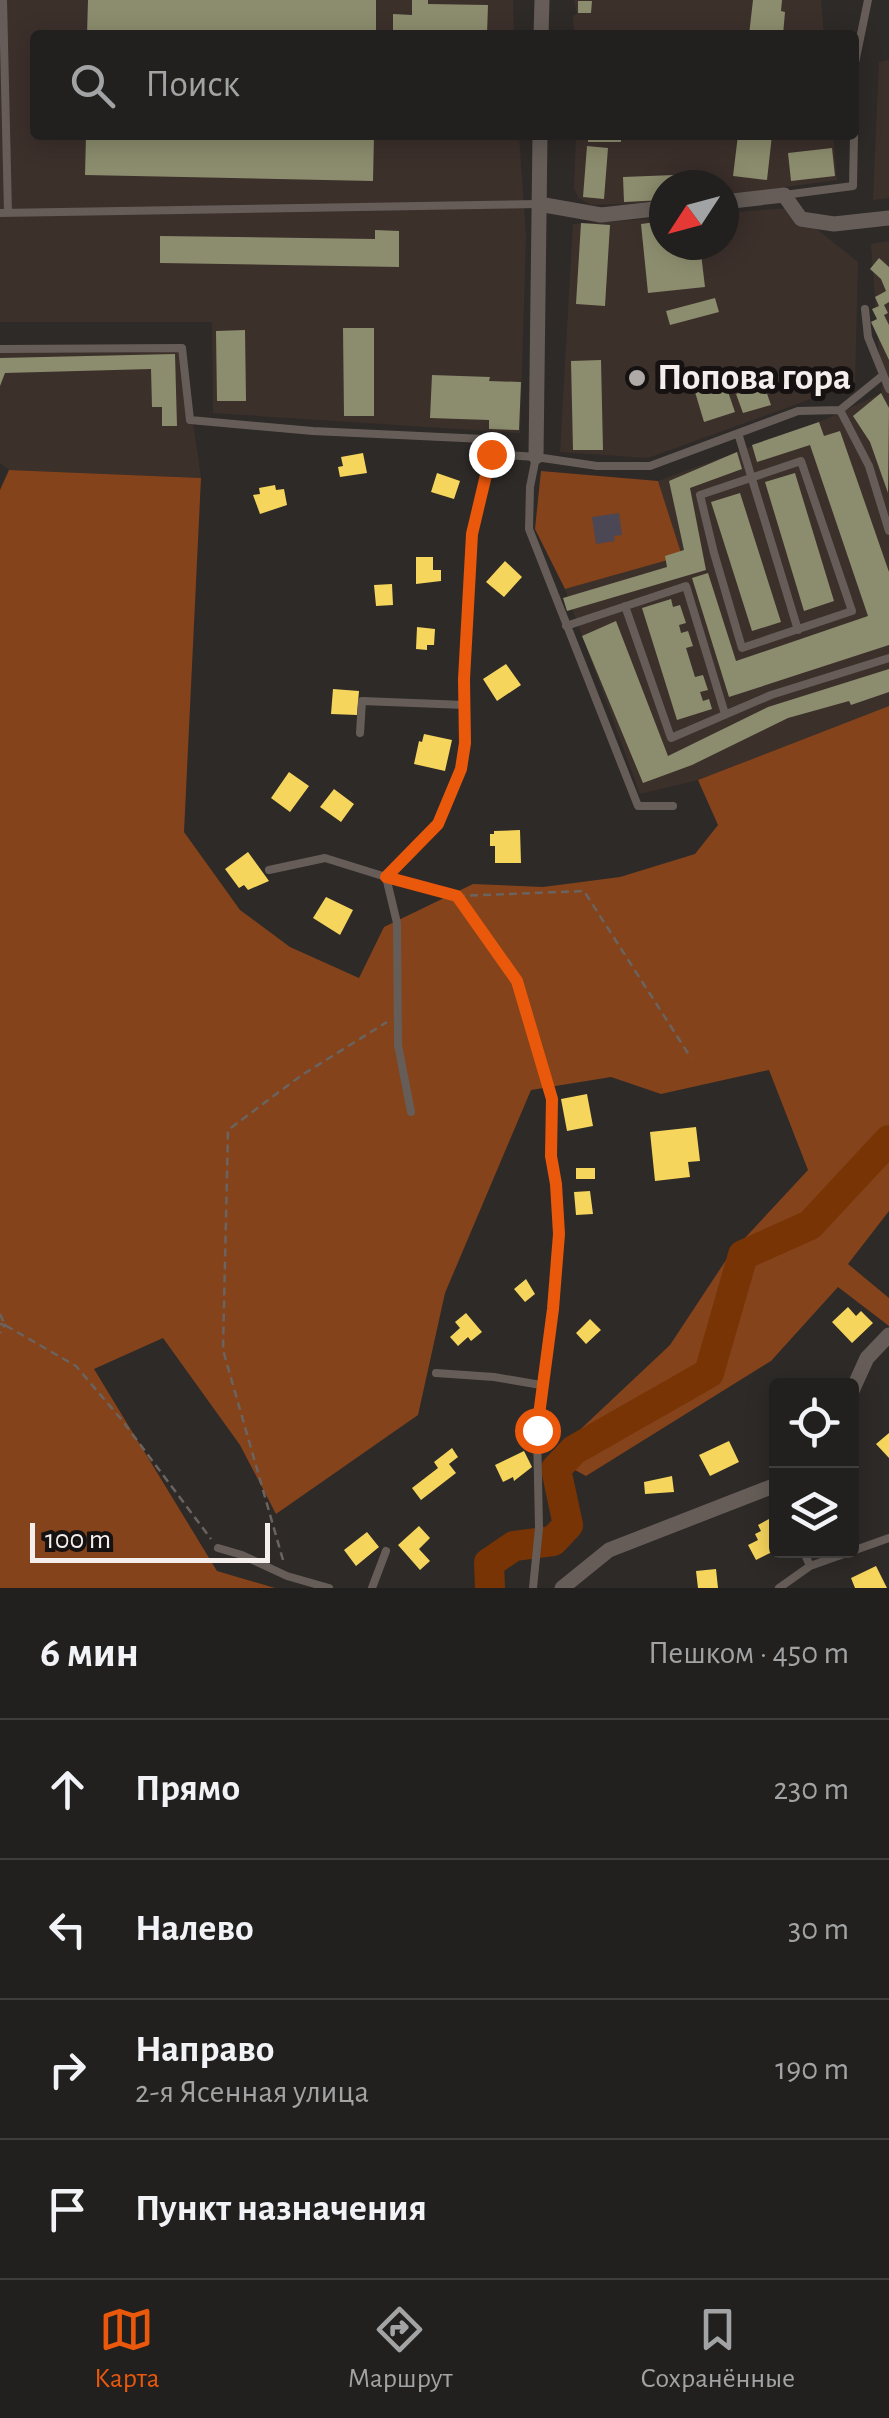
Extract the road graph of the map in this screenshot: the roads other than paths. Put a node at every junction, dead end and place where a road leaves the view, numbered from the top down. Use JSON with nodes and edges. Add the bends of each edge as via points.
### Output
{"nodes":[{"id":1,"x":3,"y":0,"type":"edge"},
{"id":2,"x":542,"y":0,"type":"edge"},
{"id":3,"x":868,"y":0,"type":"edge"},
{"id":4,"x":541,"y":30,"type":"edge"},
{"id":5,"x":859,"y":44,"type":"edge"},
{"id":6,"x":540,"y":140,"type":"edge"},
{"id":7,"x":854,"y":140,"type":"edge"},
{"id":8,"x":784,"y":195,"type":"junction"},
{"id":9,"x":739,"y":200,"type":"edge"},
{"id":10,"x":539,"y":204,"type":"junction"},
{"id":11,"x":649,"y":210,"type":"edge"},
{"id":12,"x":4,"y":213,"type":"edge"},
{"id":13,"x":889,"y":218,"type":"edge"},
{"id":14,"x":865,"y":309,"type":"dead end"},
{"id":15,"x":0,"y":350,"type":"edge"},
{"id":16,"x":882,"y":376,"type":"junction"},
{"id":17,"x":889,"y":390,"type":"edge"},
{"id":18,"x":840,"y":410,"type":"junction"},
{"id":19,"x":738,"y":434,"type":"junction"},
{"id":20,"x":491,"y":454,"type":"junction"},
{"id":21,"x":536,"y":456,"type":"junction"},
{"id":22,"x":752,"y":476,"type":"junction"},
{"id":23,"x":889,"y":531,"type":"edge"},
{"id":24,"x":625,"y":606,"type":"junction"},
{"id":25,"x":566,"y":626,"type":"junction"},
{"id":26,"x":798,"y":630,"type":"junction"},
{"id":27,"x":889,"y":658,"type":"edge"},
{"id":28,"x":465,"y":705,"type":"junction"},
{"id":29,"x":726,"y":714,"type":"junction"},
{"id":30,"x":360,"y":733,"type":"dead end"},
{"id":31,"x":673,"y":806,"type":"dead end"},
{"id":32,"x":269,"y":870,"type":"dead end"},
{"id":33,"x":386,"y":877,"type":"junction"},
{"id":34,"x":552,"y":1099,"type":"road end"},
{"id":35,"x":411,"y":1112,"type":"dead end"},
{"id":36,"x":889,"y":1335,"type":"edge"},
{"id":37,"x":436,"y":1373,"type":"dead end"},
{"id":38,"x":858,"y":1378,"type":"edge"},
{"id":39,"x":541,"y":1385,"type":"junction"},
{"id":40,"x":769,"y":1490,"type":"edge"},
{"id":41,"x":889,"y":1538,"type":"edge"},
{"id":42,"x":218,"y":1548,"type":"road end"},
{"id":43,"x":386,"y":1551,"type":"dead end"},
{"id":44,"x":806,"y":1558,"type":"edge"},
{"id":45,"x":810,"y":1566,"type":"junction"},
{"id":46,"x":329,"y":1588,"type":"edge"},
{"id":47,"x":372,"y":1588,"type":"edge"},
{"id":48,"x":533,"y":1588,"type":"edge"},
{"id":49,"x":562,"y":1588,"type":"edge"},
{"id":50,"x":779,"y":1588,"type":"edge"}],
"edges":[{"from":1,"to":12,"type":"lane"},
{"from":2,"to":4,"type":"street"},
{"from":3,"to":5,"type":"lane"},
{"from":6,"to":10,"type":"street"},
{"from":7,"to":8,"type":"lane","via":[[853,186]]},
{"from":8,"to":9,"type":"street"},
{"from":8,"to":13,"type":"street","via":[[802,219],[834,224]]},
{"from":10,"to":11,"type":"street","via":[[601,215]]},
{"from":10,"to":12,"type":"lane"},
{"from":10,"to":21,"type":"street"},
{"from":14,"to":16,"type":"lane"},
{"from":15,"to":20,"type":"lane","via":[[182,348],[190,420],[484,438]]},
{"from":16,"to":17,"type":"lane"},
{"from":16,"to":18,"type":"lane"},
{"from":18,"to":19,"type":"lane","via":[[798,412]]},
{"from":18,"to":23,"type":"lane","via":[[869,466]]},
{"from":19,"to":21,"type":"lane","via":[[650,466]]},
{"from":19,"to":22,"type":"lane"},
{"from":20,"to":21,"type":"lane"},
{"from":20,"to":28,"type":"lane","via":[[472,534]]},
{"from":21,"to":25,"type":"lane","via":[[530,529]]},
{"from":22,"to":26,"type":"lane"},
{"from":22,"to":26,"type":"lane","via":[[802,461],[852,611]]},
{"from":22,"to":26,"type":"lane","via":[[700,495],[736,629],[742,648]]},
{"from":24,"to":25,"type":"lane"},
{"from":24,"to":29,"type":"lane","via":[[686,586]]},
{"from":24,"to":29,"type":"lane","via":[[671,738]]},
{"from":25,"to":31,"type":"lane","via":[[638,806]]},
{"from":27,"to":29,"type":"lane"},
{"from":28,"to":30,"type":"lane","via":[[362,701]]},
{"from":28,"to":33,"type":"lane","via":[[465,743],[452,794],[438,824]]},
{"from":32,"to":33,"type":"lane","via":[[325,858]]},
{"from":33,"to":35,"type":"lane","via":[[398,923],[398,1045]]},
{"from":34,"to":39,"type":"lane","via":[[559,1234]]},
{"from":36,"to":38,"type":"street"},
{"from":37,"to":39,"type":"lane"},
{"from":39,"to":48,"type":"lane"},
{"from":40,"to":49,"type":"street","via":[[609,1550]]},
{"from":41,"to":45,"type":"lane"},
{"from":42,"to":46,"type":"lane"},
{"from":43,"to":47,"type":"lane"},
{"from":44,"to":45,"type":"lane"},
{"from":45,"to":50,"type":"lane"}]}
